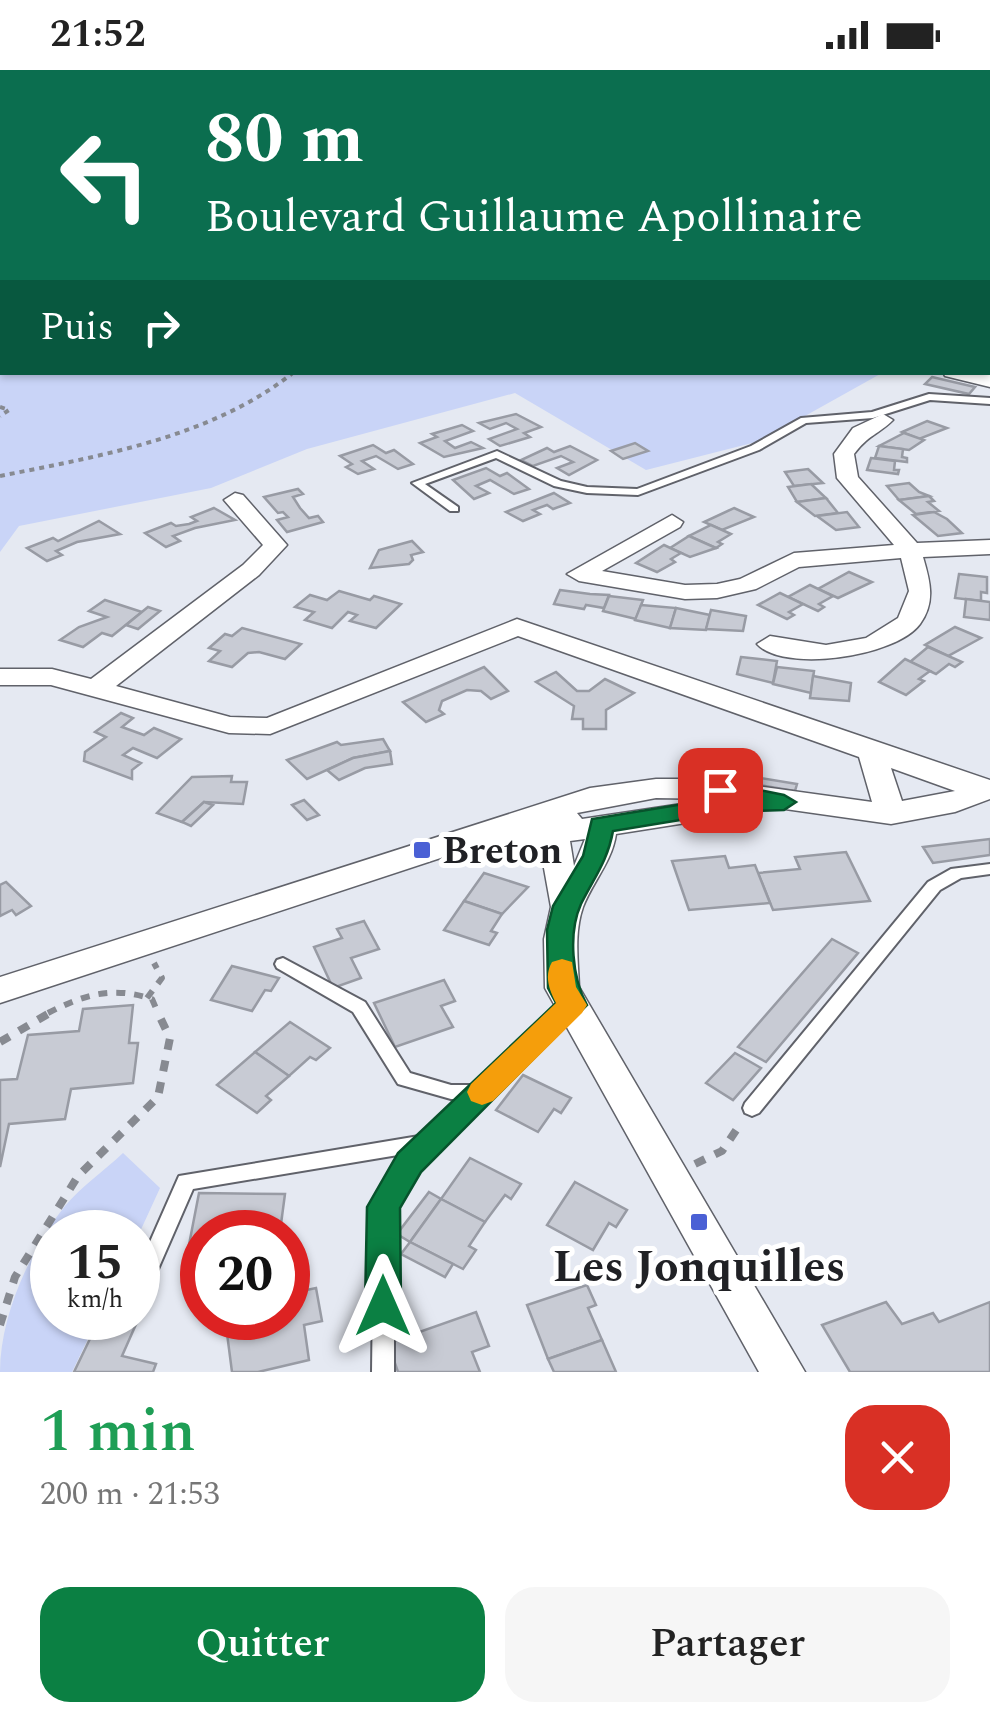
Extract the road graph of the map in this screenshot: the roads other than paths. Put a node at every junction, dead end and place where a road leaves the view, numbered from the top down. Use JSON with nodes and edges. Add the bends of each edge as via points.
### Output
{"nodes":[{"id":1,"x":990,"y":326,"type":"edge"},
{"id":2,"x":990,"y":336,"type":"edge"},
{"id":3,"x":965,"y":375,"type":"edge"},
{"id":4,"x":990,"y":381,"type":"edge"},
{"id":5,"x":990,"y":401,"type":"edge"},
{"id":6,"x":883,"y":420,"type":"dead end"},
{"id":7,"x":235,"y":500,"type":"dead end"},
{"id":8,"x":454,"y":508,"type":"dead end"},
{"id":9,"x":672,"y":522,"type":"dead end"},
{"id":10,"x":990,"y":548,"type":"edge"},
{"id":11,"x":910,"y":550,"type":"junction"},
{"id":12,"x":770,"y":644,"type":"dead end"},
{"id":13,"x":0,"y":677,"type":"edge"},
{"id":14,"x":94,"y":690,"type":"junction"},
{"id":15,"x":872,"y":754,"type":"junction"},
{"id":16,"x":987,"y":790,"type":"edge"},
{"id":17,"x":891,"y":814,"type":"junction"},
{"id":18,"x":572,"y":816,"type":"junction"},
{"id":19,"x":990,"y":869,"type":"edge"},
{"id":20,"x":567,"y":906,"type":"junction"},
{"id":21,"x":283,"y":964,"type":"dead end"},
{"id":22,"x":0,"y":990,"type":"edge"},
{"id":23,"x":572,"y":1005,"type":"junction"},
{"id":24,"x":482,"y":1092,"type":"junction"},
{"id":25,"x":752,"y":1108,"type":"road end"},
{"id":26,"x":430,"y":1142,"type":"junction"},
{"id":27,"x":160,"y":1242,"type":"edge"},
{"id":28,"x":382,"y":1372,"type":"edge"},
{"id":29,"x":784,"y":1372,"type":"edge"}],
"edges":[{"from":1,"to":2,"type":"lane"},
{"from":3,"to":4,"type":"street"},
{"from":5,"to":8,"type":"lane","via":[[929,397],[872,415],[804,420],[765,444],[638,492],[558,484],[497,454],[418,483]]},
{"from":6,"to":11,"type":"street","via":[[860,432],[844,454],[848,478]]},
{"from":7,"to":14,"type":"street","via":[[276,544]]},
{"from":9,"to":11,"type":"street","via":[[579,574],[718,591],[794,560]]},
{"from":10,"to":11,"type":"street"},
{"from":11,"to":12,"type":"street","via":[[921,591],[909,622],[874,644],[826,653]]},
{"from":13,"to":14,"type":"street","via":[[52,677]]},
{"from":14,"to":15,"type":"street","via":[[229,725],[270,726],[517,626]]},
{"from":15,"to":16,"type":"street"},
{"from":15,"to":17,"type":"street"},
{"from":16,"to":17,"type":"street"},
{"from":17,"to":18,"type":"street","via":[[784,802]]},
{"from":18,"to":20,"type":"street","via":[[554,852]]},
{"from":18,"to":20,"type":"street","via":[[596,856]]},
{"from":18,"to":22,"type":"street","via":[[480,846],[422,850]]},
{"from":19,"to":25,"type":"lane","via":[[957,873],[934,886]]},
{"from":20,"to":23,"type":"street","via":[[560,930],[562,988]]},
{"from":21,"to":24,"type":"lane","via":[[360,1007],[404,1079],[451,1092]]},
{"from":23,"to":24,"type":"lane"},
{"from":23,"to":29,"type":"street"},
{"from":24,"to":26,"type":"lane"},
{"from":26,"to":27,"type":"lane","via":[[186,1182]]},
{"from":26,"to":28,"type":"lane","via":[[409,1162],[384,1207]]}]}
